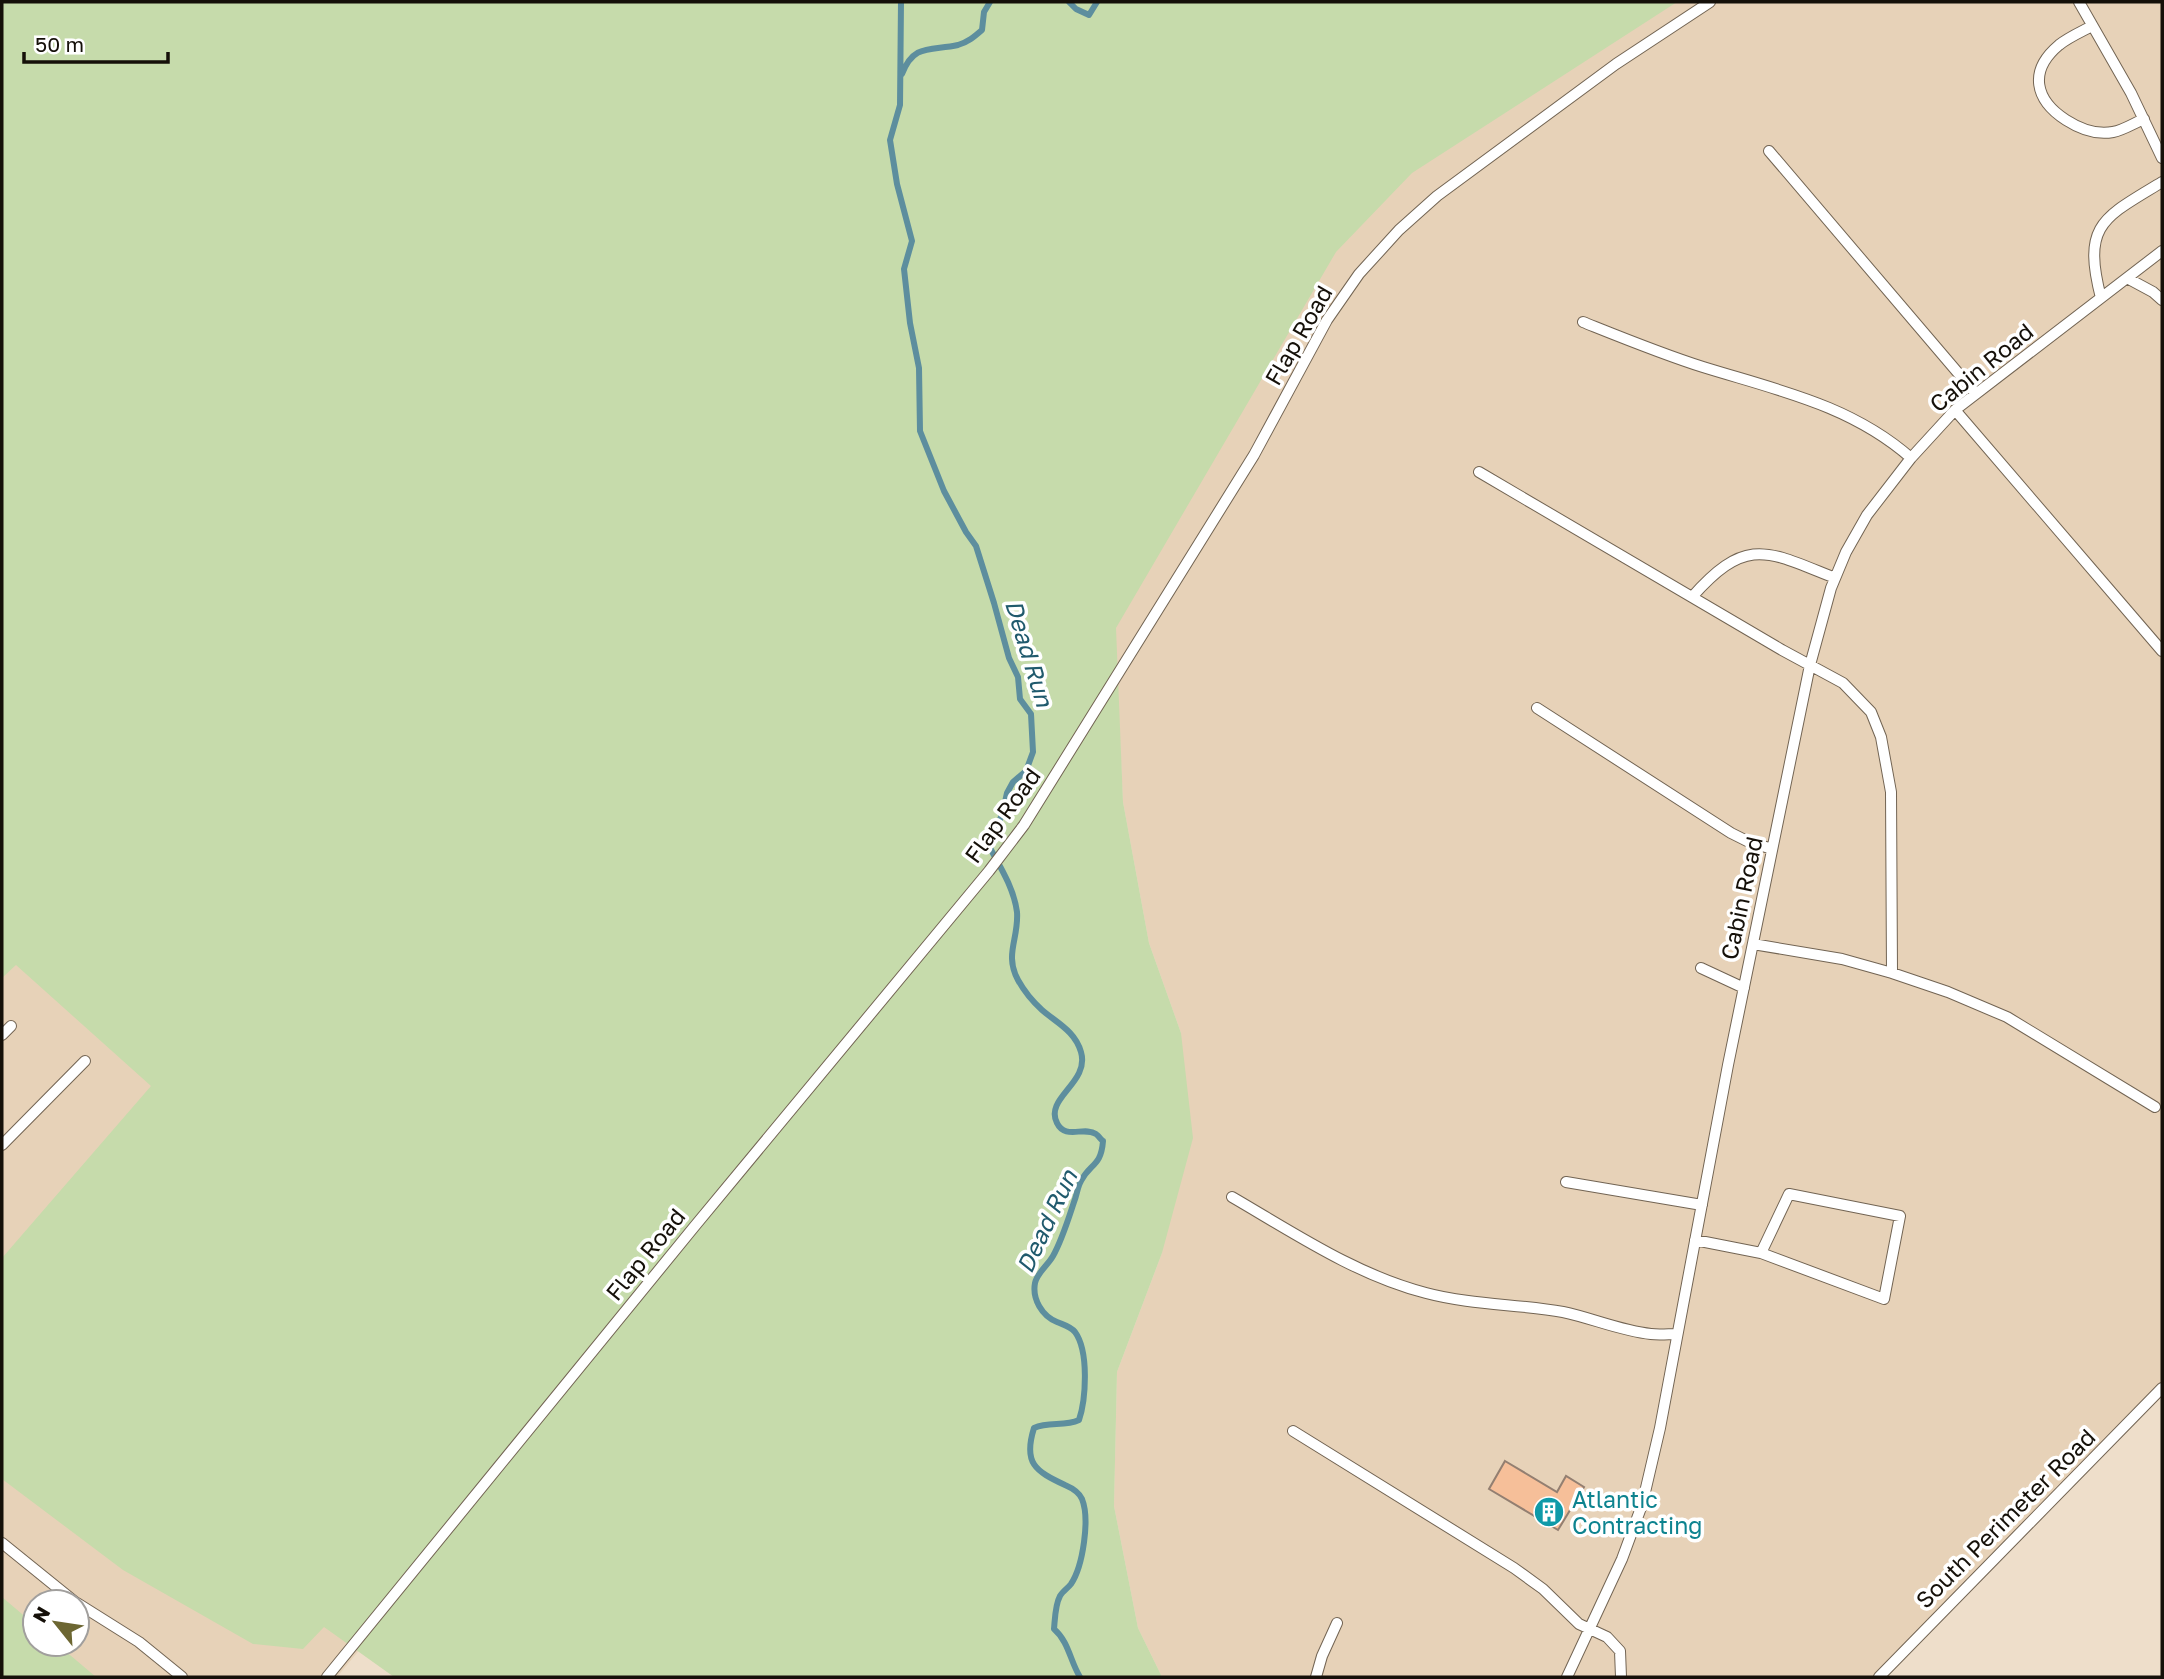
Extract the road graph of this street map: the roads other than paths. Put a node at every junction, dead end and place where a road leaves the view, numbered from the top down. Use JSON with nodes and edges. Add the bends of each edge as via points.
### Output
{"nodes":[{"id":1,"x":1710,"y":2,"type":"edge"},
{"id":2,"x":2078,"y":2,"type":"edge"},
{"id":3,"x":2092,"y":26,"type":"junction"},
{"id":4,"x":2144,"y":119,"type":"junction"},
{"id":5,"x":1769,"y":151,"type":"dead end"},
{"id":6,"x":2162,"y":158,"type":"edge"},
{"id":7,"x":2162,"y":182,"type":"edge"},
{"id":8,"x":2162,"y":251,"type":"edge"},
{"id":9,"x":2127,"y":278,"type":"junction"},
{"id":10,"x":2101,"y":298,"type":"junction"},
{"id":11,"x":2162,"y":300,"type":"edge"},
{"id":12,"x":1583,"y":322,"type":"dead end"},
{"id":13,"x":1976,"y":394,"type":"junction"},
{"id":14,"x":1955,"y":410,"type":"junction"},
{"id":15,"x":1911,"y":458,"type":"junction"},
{"id":16,"x":1479,"y":472,"type":"dead end"},
{"id":17,"x":1835,"y":578,"type":"junction"},
{"id":18,"x":1692,"y":597,"type":"junction"},
{"id":19,"x":2162,"y":651,"type":"edge"},
{"id":20,"x":1810,"y":664,"type":"junction"},
{"id":21,"x":1537,"y":708,"type":"dead end"},
{"id":22,"x":1772,"y":849,"type":"junction"},
{"id":23,"x":1753,"y":944,"type":"junction"},
{"id":24,"x":1701,"y":968,"type":"dead end"},
{"id":25,"x":1892,"y":973,"type":"junction"},
{"id":26,"x":1744,"y":988,"type":"junction"},
{"id":27,"x":11,"y":1026,"type":"dead end"},
{"id":28,"x":2,"y":1035,"type":"edge"},
{"id":29,"x":85,"y":1061,"type":"dead end"},
{"id":30,"x":2155,"y":1107,"type":"dead end"},
{"id":31,"x":2,"y":1145,"type":"edge"},
{"id":32,"x":1566,"y":1182,"type":"dead end"},
{"id":33,"x":1232,"y":1197,"type":"dead end"},
{"id":34,"x":1702,"y":1205,"type":"junction"},
{"id":35,"x":1695,"y":1240,"type":"junction"},
{"id":36,"x":1761,"y":1253,"type":"junction"},
{"id":37,"x":1677,"y":1334,"type":"junction"},
{"id":38,"x":2162,"y":1388,"type":"edge"},
{"id":39,"x":1293,"y":1431,"type":"dead end"},
{"id":40,"x":2,"y":1543,"type":"edge"},
{"id":41,"x":58,"y":1588,"type":"edge"},
{"id":42,"x":91,"y":1612,"type":"edge"},
{"id":43,"x":1337,"y":1623,"type":"dead end"},
{"id":44,"x":1590,"y":1630,"type":"junction"},
{"id":45,"x":183,"y":1677,"type":"edge"},
{"id":46,"x":327,"y":1677,"type":"edge"},
{"id":47,"x":1316,"y":1677,"type":"edge"},
{"id":48,"x":1567,"y":1677,"type":"edge"},
{"id":49,"x":1620,"y":1677,"type":"edge"},
{"id":50,"x":1879,"y":1677,"type":"edge"}],
"edges":[{"from":1,"to":46,"type":"lane","name":"Flap Road","via":[[1616,64],[1437,196],[1359,274],[1327,320],[1254,456],[1006,850]]},
{"from":2,"to":3,"type":"lane"},
{"from":3,"to":4,"type":"lane"},
{"from":3,"to":4,"type":"lane","via":[[2047,57],[2038,83],[2040,95],[2081,129],[2113,132]]},
{"from":4,"to":6,"type":"lane"},
{"from":5,"to":13,"type":"lane"},
{"from":7,"to":10,"type":"lane","via":[[2101,226],[2093,266]]},
{"from":8,"to":9,"type":"lane","name":"Cabin Road"},
{"from":9,"to":10,"type":"lane","name":"Cabin Road"},
{"from":9,"to":11,"type":"lane"},
{"from":10,"to":13,"type":"lane","name":"Cabin Road"},
{"from":12,"to":15,"type":"lane","via":[[1850,416],[1889,438]]},
{"from":13,"to":14,"type":"lane","name":"Cabin Road"},
{"from":14,"to":15,"type":"lane","name":"Cabin Road"},
{"from":14,"to":19,"type":"lane"},
{"from":15,"to":17,"type":"lane","name":"Cabin Road","via":[[1867,515]]},
{"from":16,"to":18,"type":"lane"},
{"from":17,"to":18,"type":"lane","via":[[1777,554],[1755,553],[1710,576]]},
{"from":17,"to":20,"type":"lane","name":"Cabin Road"},
{"from":18,"to":20,"type":"lane"},
{"from":20,"to":22,"type":"lane","name":"Cabin Road"},
{"from":20,"to":25,"type":"lane","via":[[1859,698],[1871,712],[1881,737],[1891,792]]},
{"from":21,"to":22,"type":"lane","via":[[1731,833]]},
{"from":22,"to":23,"type":"lane","name":"Cabin Road"},
{"from":23,"to":25,"type":"lane"},
{"from":23,"to":26,"type":"lane","name":"Cabin Road"},
{"from":24,"to":26,"type":"lane"},
{"from":25,"to":30,"type":"lane","via":[[2007,1017]]},
{"from":26,"to":34,"type":"lane","name":"Cabin Road"},
{"from":27,"to":28,"type":"lane"},
{"from":29,"to":31,"type":"lane"},
{"from":32,"to":34,"type":"lane"},
{"from":33,"to":37,"type":"lane","via":[[1370,1275],[1427,1294],[1561,1312],[1650,1334]]},
{"from":34,"to":35,"type":"lane","name":"Cabin Road"},
{"from":35,"to":36,"type":"lane"},
{"from":35,"to":37,"type":"lane","name":"Cabin Road"},
{"from":36,"to":36,"type":"lane","via":[[1884,1300],[1900,1216],[1789,1194]]},
{"from":37,"to":44,"type":"lane","name":"Cabin Road","via":[[1642,1505]]},
{"from":38,"to":50,"type":"lane","name":"South Perimeter Road"},
{"from":39,"to":44,"type":"lane","via":[[1514,1568]]},
{"from":40,"to":41,"type":"lane"},
{"from":42,"to":45,"type":"lane"},
{"from":43,"to":47,"type":"lane"},
{"from":44,"to":48,"type":"lane","name":"Cabin Road"},
{"from":44,"to":49,"type":"lane","via":[[1607,1637],[1620,1651]]}]}
